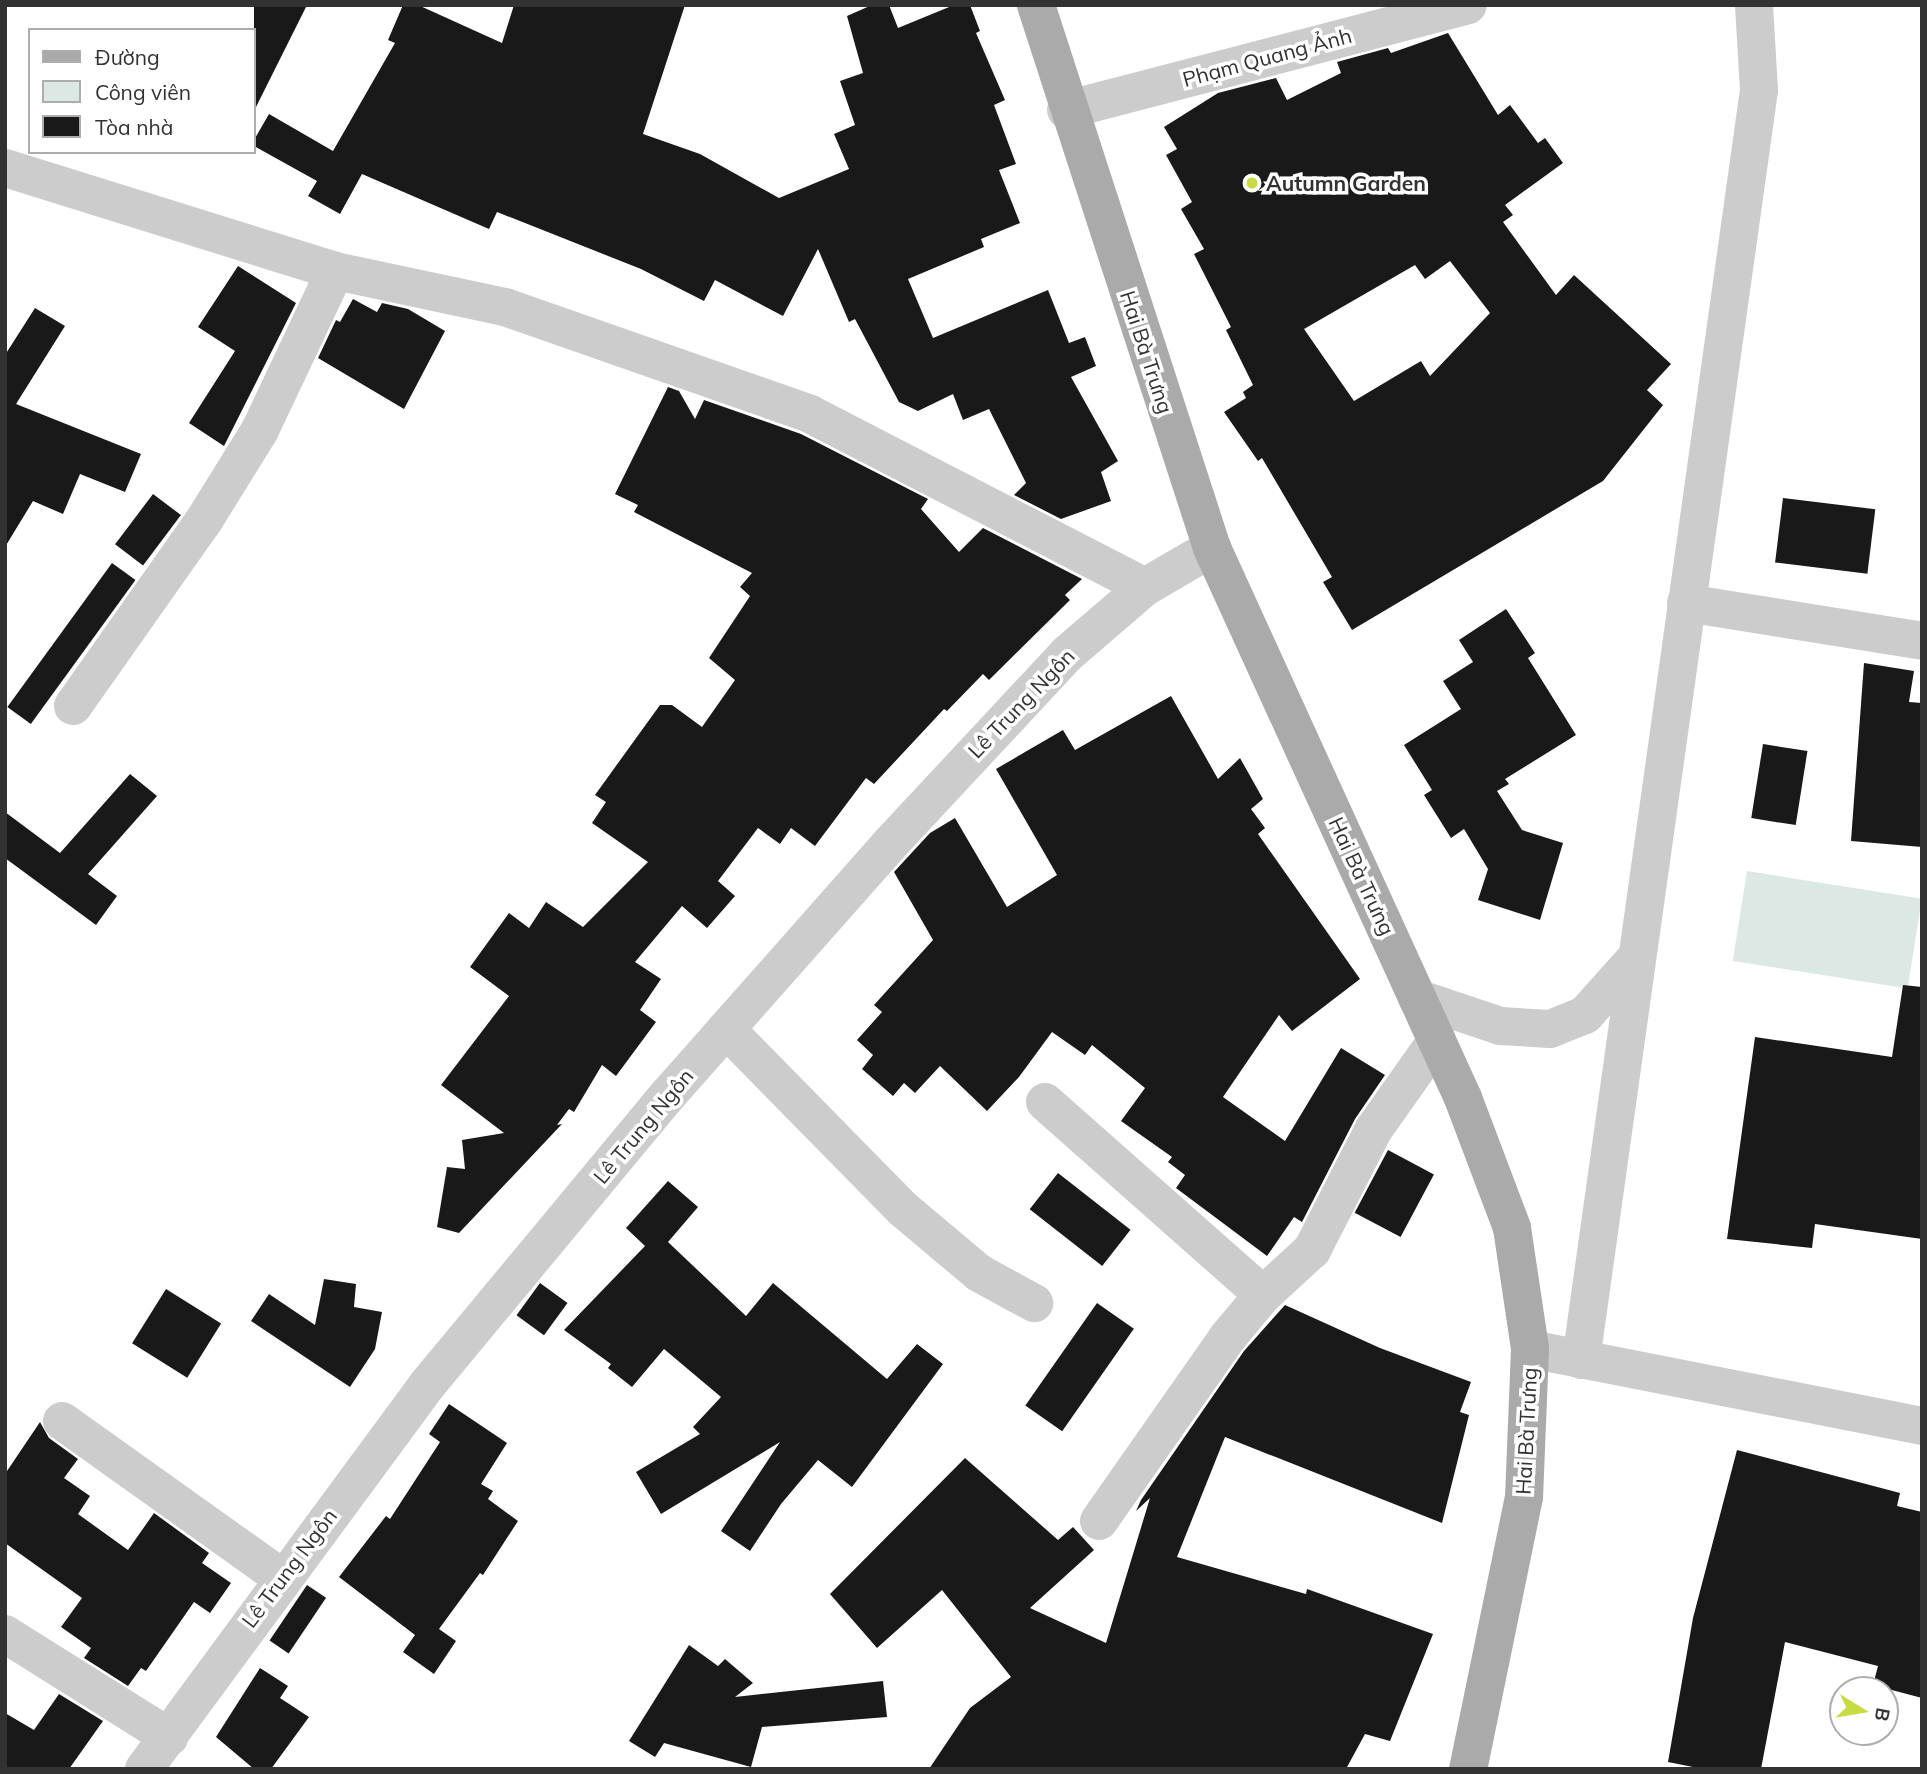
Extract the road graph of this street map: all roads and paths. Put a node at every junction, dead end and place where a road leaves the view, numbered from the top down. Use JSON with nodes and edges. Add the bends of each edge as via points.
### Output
{"nodes":[{"id":1,"x":1036,"y":5,"type":"edge"},
{"id":2,"x":1468,"y":5,"type":"edge"},
{"id":3,"x":1754,"y":5,"type":"edge"},
{"id":4,"x":1066,"y":110,"type":"junction"},
{"id":5,"x":5,"y":168,"type":"edge"},
{"id":6,"x":335,"y":271,"type":"junction"},
{"id":7,"x":1212,"y":548,"type":"junction"},
{"id":8,"x":1145,"y":587,"type":"junction"},
{"id":9,"x":1686,"y":603,"type":"junction"},
{"id":10,"x":1922,"y":641,"type":"edge"},
{"id":11,"x":73,"y":706,"type":"dead end"},
{"id":12,"x":1636,"y":958,"type":"junction"},
{"id":13,"x":1418,"y":998,"type":"junction"},
{"id":14,"x":726,"y":1029,"type":"junction"},
{"id":15,"x":1437,"y":1040,"type":"junction"},
{"id":16,"x":1045,"y":1102,"type":"dead end"},
{"id":17,"x":1263,"y":1294,"type":"junction"},
{"id":18,"x":1034,"y":1303,"type":"dead end"},
{"id":19,"x":1530,"y":1349,"type":"junction"},
{"id":20,"x":1581,"y":1360,"type":"junction"},
{"id":21,"x":62,"y":1421,"type":"dead end"},
{"id":22,"x":1922,"y":1426,"type":"edge"},
{"id":23,"x":1099,"y":1521,"type":"dead end"},
{"id":24,"x":282,"y":1578,"type":"junction"},
{"id":25,"x":5,"y":1634,"type":"edge"},
{"id":26,"x":169,"y":1737,"type":"junction"},
{"id":27,"x":144,"y":1769,"type":"edge"},
{"id":28,"x":1468,"y":1769,"type":"edge"}],
"edges":[{"from":1,"to":4,"type":"main road","name":"Hai Bà Trưng"},
{"from":2,"to":4,"type":"street","name":"Phạm Quang Ảnh"},
{"from":3,"to":9,"type":"street","via":[[1759,90]]},
{"from":4,"to":7,"type":"main road","name":"Hai Bà Trưng"},
{"from":5,"to":6,"type":"street"},
{"from":6,"to":8,"type":"street","via":[[505,307],[810,414]]},
{"from":6,"to":11,"type":"street","via":[[260,430],[203,522]]},
{"from":7,"to":8,"type":"street","name":"Lê Trung Ngôn"},
{"from":7,"to":13,"type":"main road","name":"Hai Bà Trưng"},
{"from":8,"to":14,"type":"street","name":"Lê Trung Ngôn","via":[[1067,654]]},
{"from":9,"to":10,"type":"street"},
{"from":9,"to":12,"type":"street"},
{"from":12,"to":13,"type":"street","via":[[1585,1015],[1550,1029],[1500,1026]]},
{"from":12,"to":20,"type":"street"},
{"from":13,"to":15,"type":"main road","name":"Hai Bà Trưng"},
{"from":14,"to":18,"type":"street","via":[[903,1209],[979,1273]]},
{"from":14,"to":24,"type":"street","name":"Lê Trung Ngôn","via":[[427,1385]]},
{"from":15,"to":17,"type":"street","via":[[1374,1129],[1312,1250]]},
{"from":15,"to":19,"type":"main road","name":"Hai Bà Trưng","via":[[1512,1227]]},
{"from":16,"to":17,"type":"street"},
{"from":17,"to":23,"type":"street"},
{"from":19,"to":20,"type":"street"},
{"from":19,"to":28,"type":"main road","name":"Hai Bà Trưng","via":[[1524,1497]]},
{"from":20,"to":22,"type":"street"},
{"from":21,"to":24,"type":"street"},
{"from":24,"to":26,"type":"street","name":"Lê Trung Ngôn"},
{"from":25,"to":26,"type":"street"},
{"from":26,"to":27,"type":"street","name":"Lê Trung Ngôn"}]}
